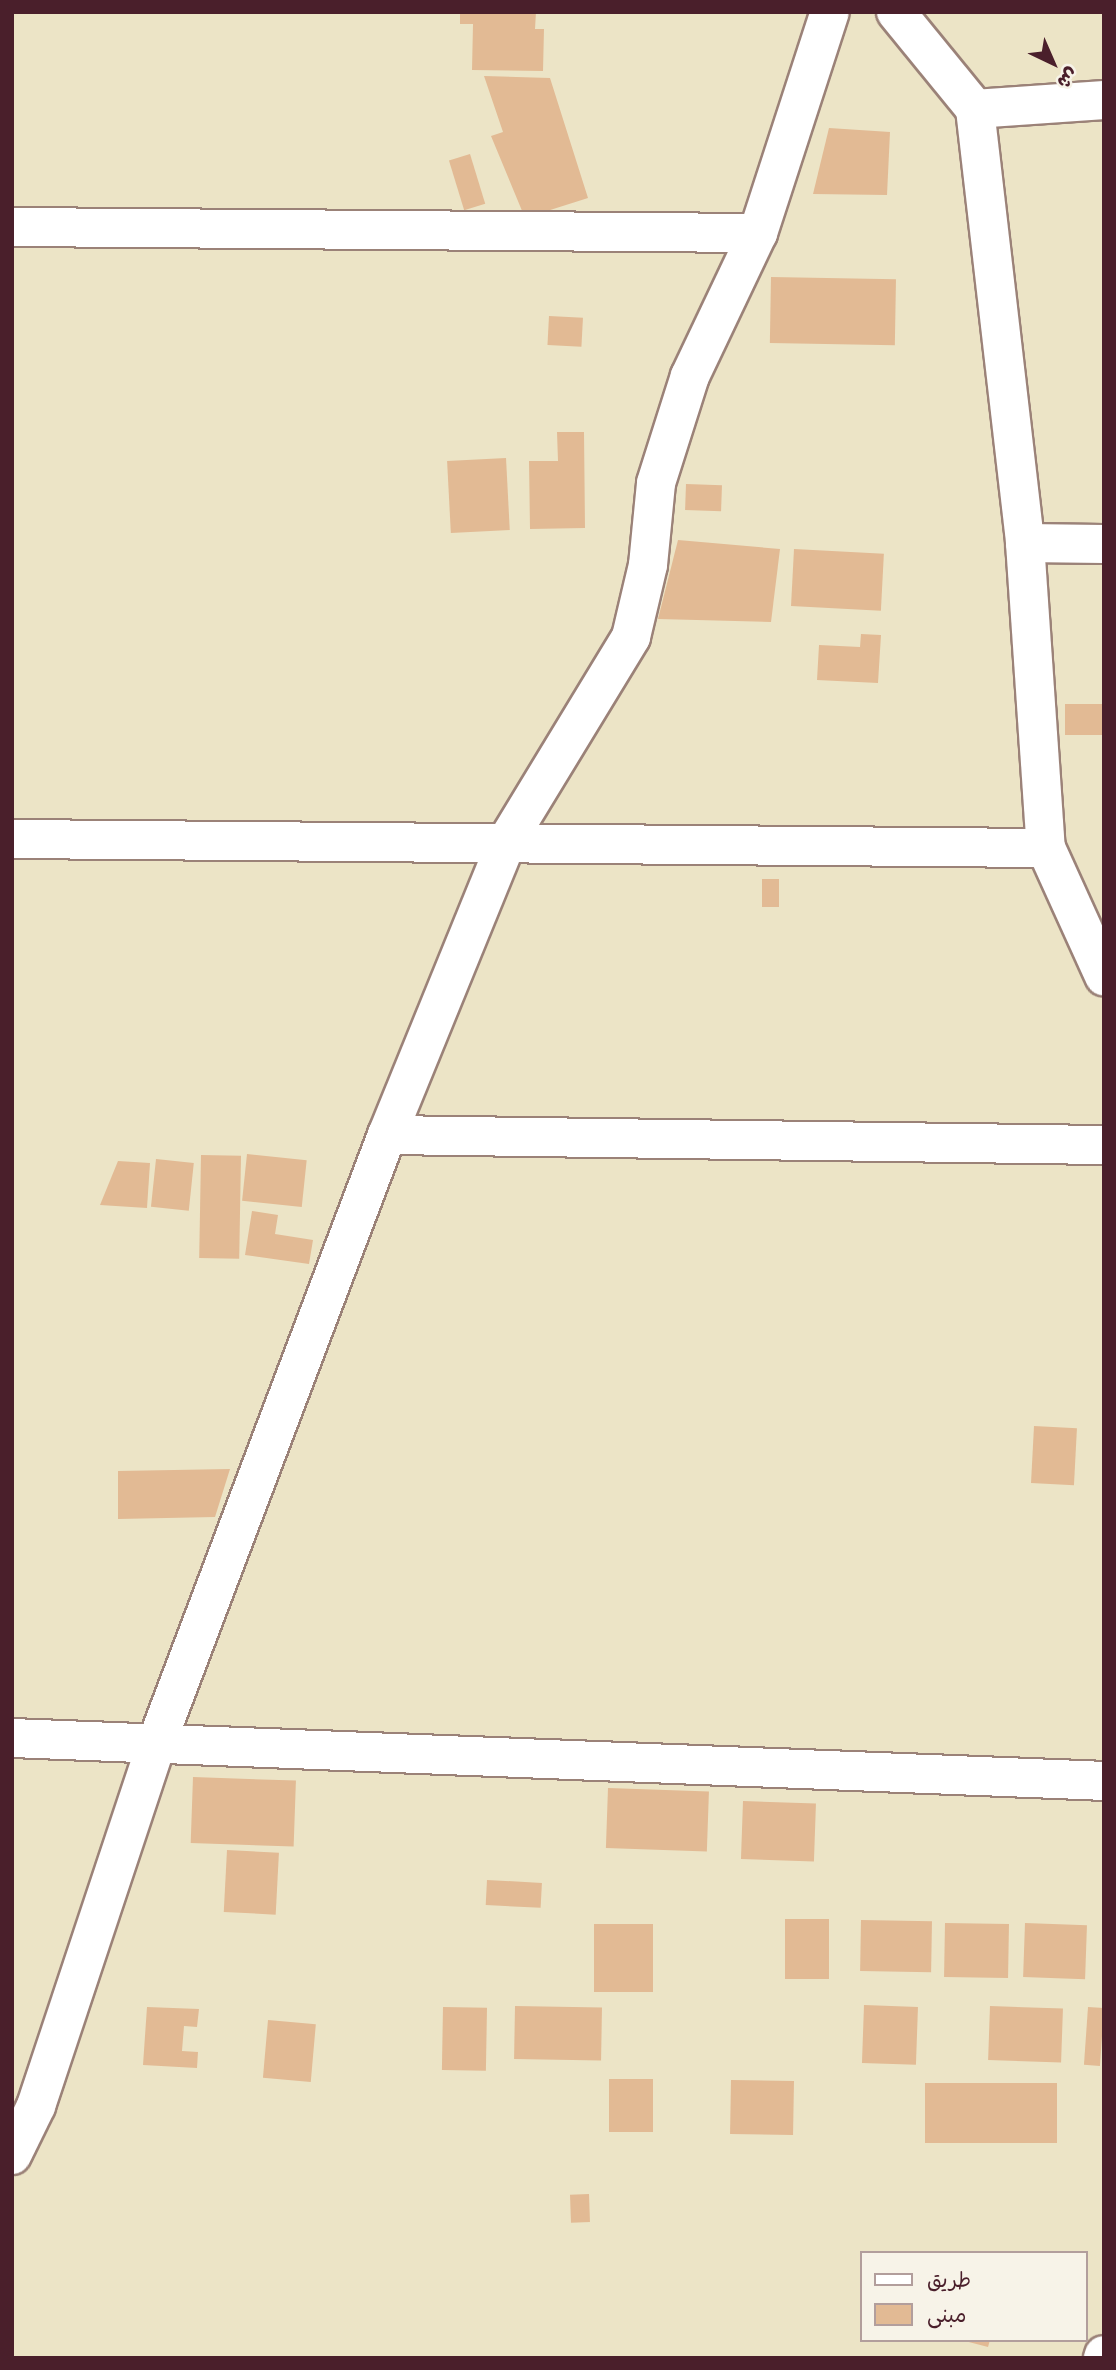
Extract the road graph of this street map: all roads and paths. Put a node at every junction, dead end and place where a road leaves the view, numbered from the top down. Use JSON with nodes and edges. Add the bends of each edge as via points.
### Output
{"nodes":[{"id":1,"x":830,"y":12,"type":"edge"},
{"id":2,"x":896,"y":12,"type":"edge"},
{"id":3,"x":1104,"y":100,"type":"edge"},
{"id":4,"x":975,"y":109,"type":"junction"},
{"id":5,"x":12,"y":227,"type":"edge"},
{"id":6,"x":758,"y":233,"type":"junction"},
{"id":7,"x":1025,"y":543,"type":"junction"},
{"id":8,"x":1104,"y":544,"type":"edge"},
{"id":9,"x":12,"y":839,"type":"edge"},
{"id":10,"x":508,"y":841,"type":"junction"},
{"id":11,"x":1046,"y":848,"type":"junction"},
{"id":12,"x":1104,"y":976,"type":"edge"},
{"id":13,"x":387,"y":1135,"type":"junction"},
{"id":14,"x":1104,"y":1145,"type":"edge"},
{"id":15,"x":12,"y":1738,"type":"edge"},
{"id":16,"x":158,"y":1739,"type":"junction"},
{"id":17,"x":1104,"y":1781,"type":"edge"},
{"id":18,"x":12,"y":2155,"type":"edge"}],
"edges":[{"from":1,"to":6,"type":"street"},
{"from":2,"to":4,"type":"street"},
{"from":3,"to":4,"type":"street"},
{"from":4,"to":7,"type":"street"},
{"from":5,"to":6,"type":"street"},
{"from":6,"to":10,"type":"street","via":[[690,376],[660,469],[648,565],[631,637]]},
{"from":7,"to":8,"type":"street"},
{"from":7,"to":11,"type":"street"},
{"from":9,"to":10,"type":"street"},
{"from":10,"to":11,"type":"street"},
{"from":10,"to":13,"type":"street"},
{"from":11,"to":12,"type":"street"},
{"from":13,"to":14,"type":"street"},
{"from":13,"to":16,"type":"street"},
{"from":15,"to":16,"type":"street"},
{"from":16,"to":17,"type":"street"},
{"from":16,"to":18,"type":"street","via":[[36,2106]]}]}
